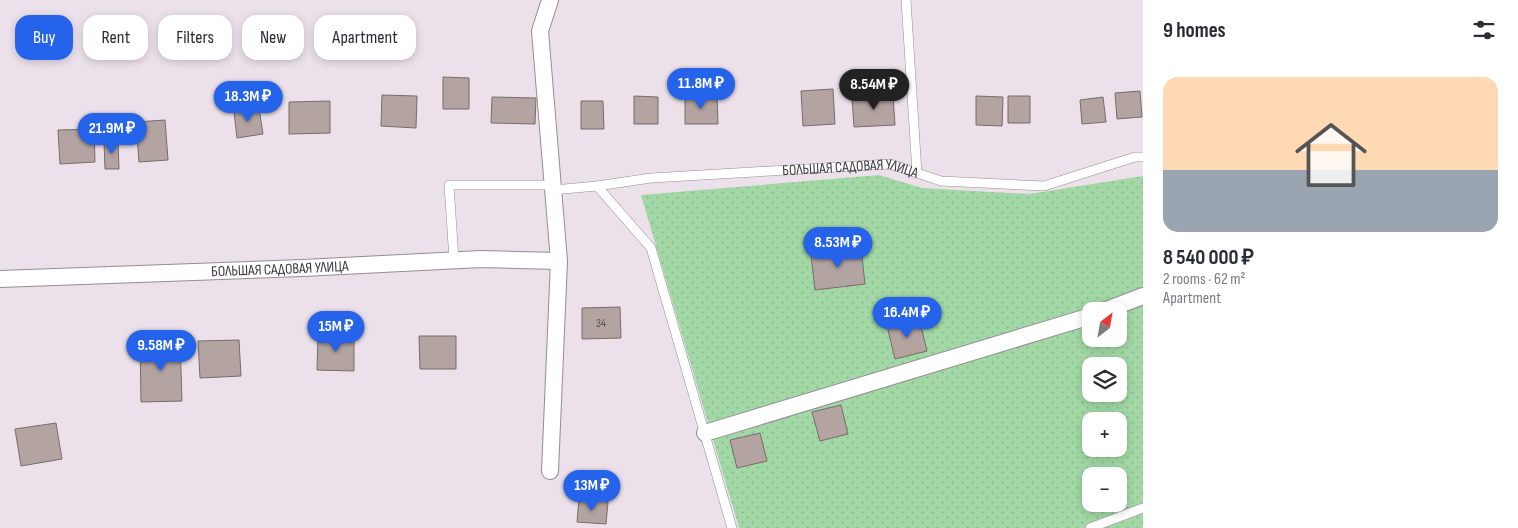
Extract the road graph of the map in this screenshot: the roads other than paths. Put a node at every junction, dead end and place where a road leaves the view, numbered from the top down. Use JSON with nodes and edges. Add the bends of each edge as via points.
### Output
{"nodes":[{"id":1,"x":550,"y":0,"type":"edge"},
{"id":2,"x":906,"y":0,"type":"edge"},
{"id":3,"x":1143,"y":157,"type":"edge"},
{"id":4,"x":918,"y":174,"type":"junction"},
{"id":5,"x":597,"y":186,"type":"junction"},
{"id":6,"x":553,"y":188,"type":"junction"},
{"id":7,"x":454,"y":260,"type":"junction"},
{"id":8,"x":558,"y":261,"type":"junction"},
{"id":9,"x":0,"y":279,"type":"edge"},
{"id":10,"x":1143,"y":296,"type":"edge"},
{"id":11,"x":1127,"y":302,"type":"edge"},
{"id":12,"x":1082,"y":319,"type":"edge"},
{"id":13,"x":705,"y":433,"type":"junction"},
{"id":14,"x":550,"y":471,"type":"dead end"},
{"id":15,"x":1143,"y":508,"type":"edge"},
{"id":16,"x":732,"y":528,"type":"edge"},
{"id":17,"x":1090,"y":528,"type":"edge"}],
"edges":[{"from":1,"to":6,"type":"street","via":[[540,31]]},
{"from":2,"to":4,"type":"lane"},
{"from":3,"to":4,"type":"lane","name":"БОЛЬШАЯ САДОВАЯ УЛИЦА","via":[[1044,186],[941,181]]},
{"from":4,"to":5,"type":"lane","name":"БОЛЬШАЯ САДОВАЯ УЛИЦА","via":[[890,164],[651,178]]},
{"from":5,"to":6,"type":"lane","name":"БОЛЬШАЯ САДОВАЯ УЛИЦА"},
{"from":5,"to":13,"type":"lane","via":[[651,248]]},
{"from":6,"to":7,"type":"lane","name":"БОЛЬШАЯ САДОВАЯ УЛИЦА","via":[[449,184]]},
{"from":6,"to":8,"type":"street"},
{"from":7,"to":8,"type":"street","name":"БОЛЬШАЯ САДОВАЯ УЛИЦА"},
{"from":7,"to":9,"type":"street","name":"БОЛЬШАЯ САДОВАЯ УЛИЦА"},
{"from":8,"to":14,"type":"street"},
{"from":10,"to":11,"type":"street"},
{"from":12,"to":13,"type":"street"},
{"from":13,"to":16,"type":"lane"},
{"from":15,"to":17,"type":"lane"}]}
